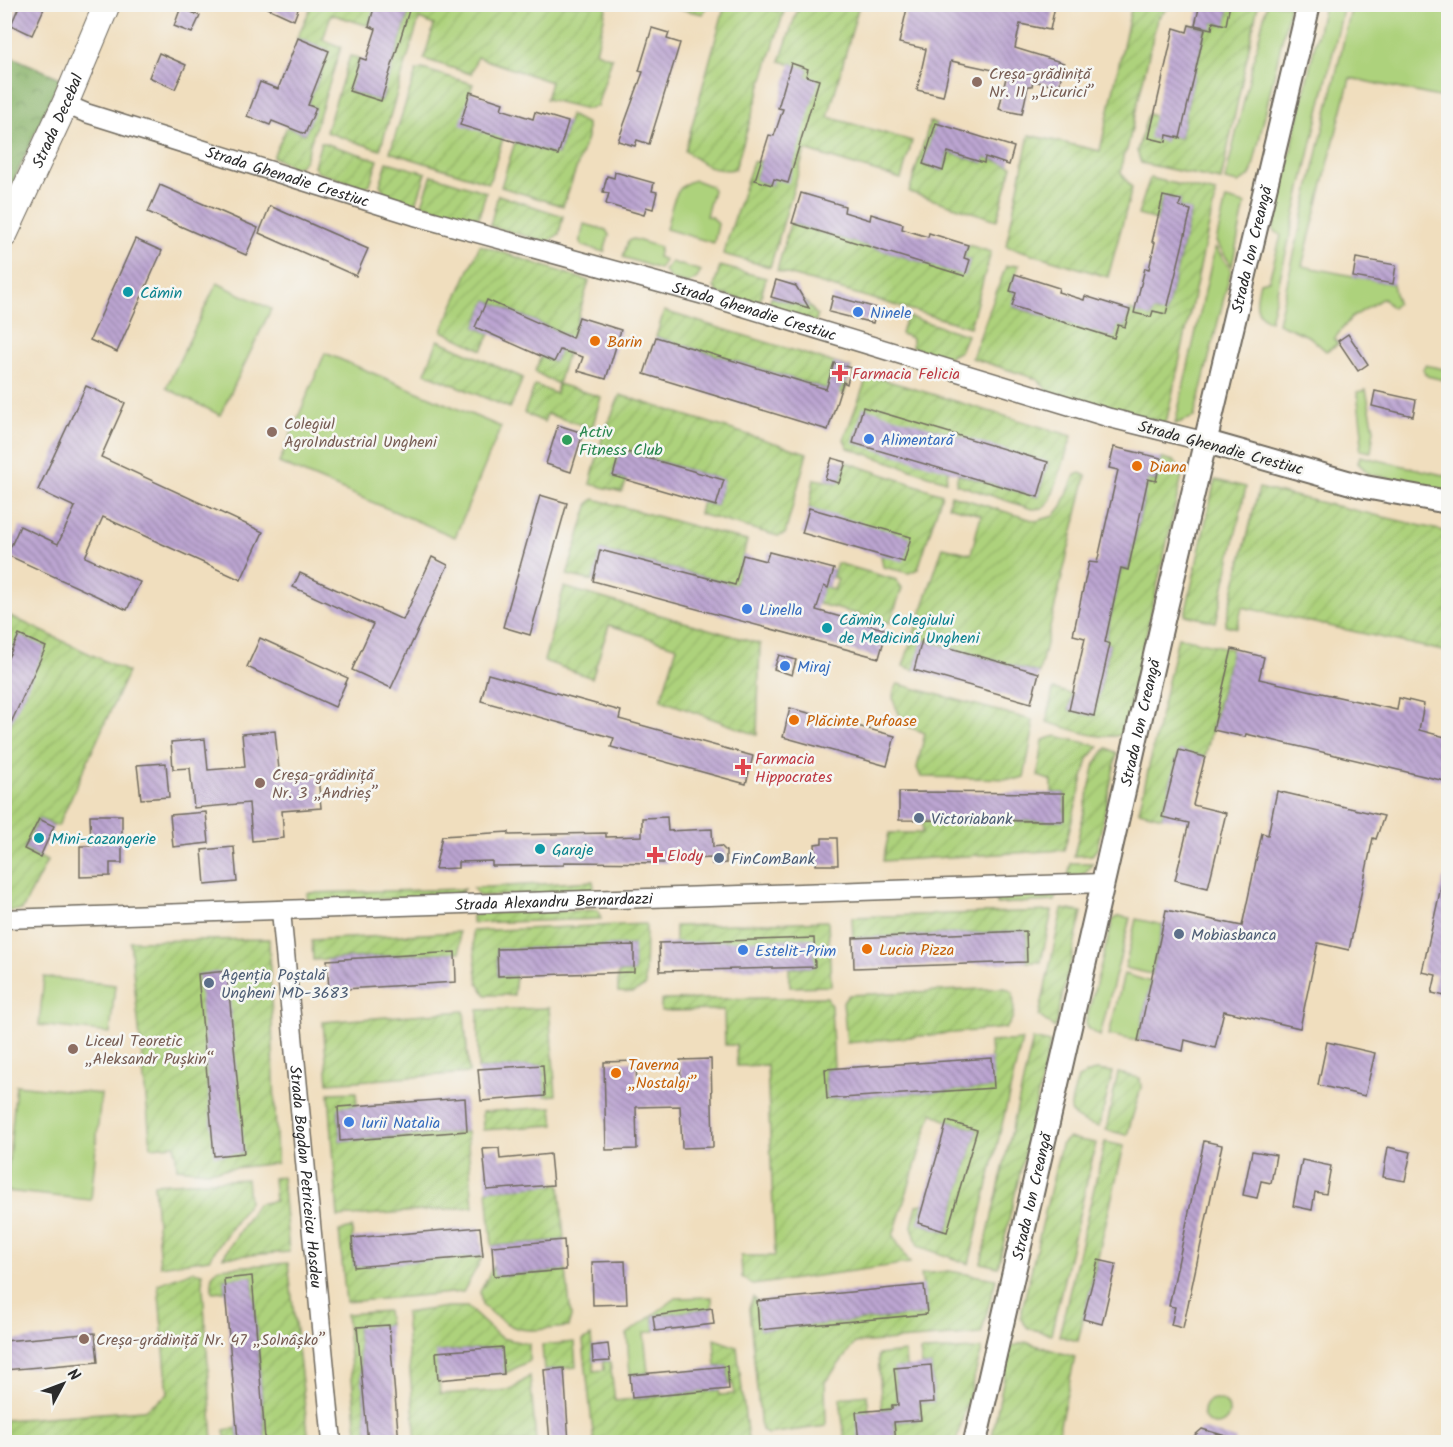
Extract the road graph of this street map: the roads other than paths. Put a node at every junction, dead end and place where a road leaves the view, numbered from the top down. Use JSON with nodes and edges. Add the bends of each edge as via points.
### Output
{"nodes":[{"id":1,"x":107,"y":4,"type":"edge"},
{"id":2,"x":1309,"y":4,"type":"edge"},
{"id":3,"x":65,"y":104,"type":"junction"},
{"id":4,"x":4,"y":235,"type":"edge"},
{"id":5,"x":1207,"y":442,"type":"junction"},
{"id":6,"x":1449,"y":502,"type":"edge"},
{"id":7,"x":1104,"y":883,"type":"junction"},
{"id":8,"x":281,"y":911,"type":"junction"},
{"id":9,"x":4,"y":919,"type":"edge"},
{"id":10,"x":332,"y":1443,"type":"edge"},
{"id":11,"x":975,"y":1443,"type":"edge"}],
"edges":[{"from":1,"to":3,"type":"main road","name":"Strada Decebal"},
{"from":2,"to":5,"type":"street","name":"Strada Ion Creangă"},
{"from":3,"to":4,"type":"main road","name":"Strada Decebal"},
{"from":3,"to":5,"type":"street","name":"Strada Ghenadie Crestiuc","via":[[415,216],[704,295],[1110,418]]},
{"from":5,"to":6,"type":"street","name":"Strada Ghenadie Crestiuc","via":[[1365,487]]},
{"from":5,"to":7,"type":"street","name":"Strada Ion Creangă"},
{"from":7,"to":8,"type":"street","name":"Strada Alexandru Bernardazzi"},
{"from":7,"to":11,"type":"street","name":"Strada Ion Creangă"},
{"from":8,"to":9,"type":"street","name":"Strada Alexandru Bernardazzi"},
{"from":8,"to":10,"type":"street","name":"Strada Bogdan Petriceicu Hasdeu"}]}
